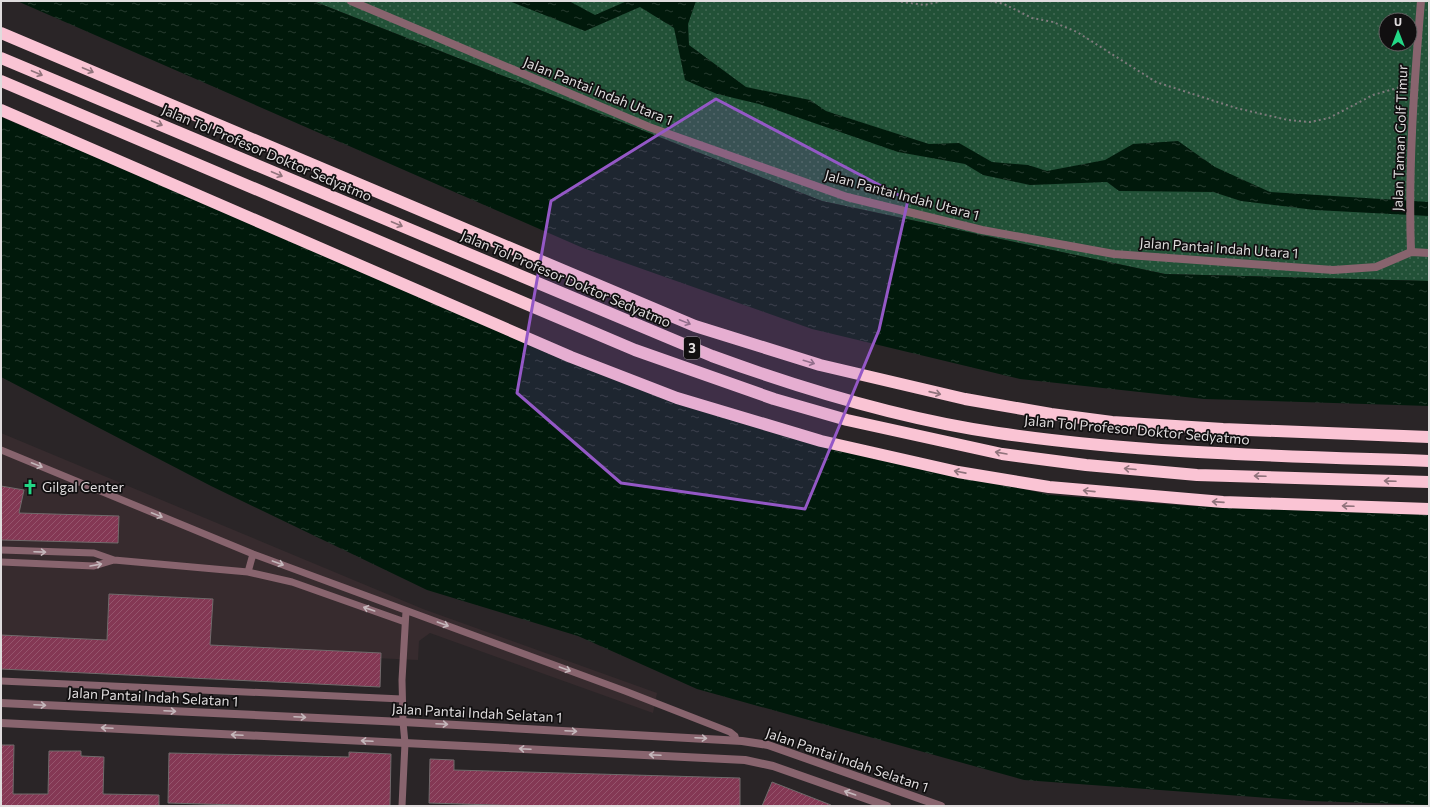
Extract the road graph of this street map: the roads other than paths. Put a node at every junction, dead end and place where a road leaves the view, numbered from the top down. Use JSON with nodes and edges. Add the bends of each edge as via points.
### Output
{"nodes":[{"id":1,"x":351,"y":1,"type":"edge"},
{"id":2,"x":1421,"y":1,"type":"edge"},
{"id":3,"x":1,"y":33,"type":"edge"},
{"id":4,"x":1,"y":58,"type":"edge"},
{"id":5,"x":1,"y":81,"type":"edge"},
{"id":6,"x":1,"y":110,"type":"edge"},
{"id":7,"x":1411,"y":252,"type":"junction"},
{"id":8,"x":1429,"y":253,"type":"edge"},
{"id":9,"x":1429,"y":437,"type":"edge"},
{"id":10,"x":1,"y":450,"type":"edge"},
{"id":11,"x":1429,"y":461,"type":"edge"},
{"id":12,"x":1429,"y":482,"type":"edge"},
{"id":13,"x":1429,"y":509,"type":"edge"},
{"id":14,"x":1,"y":550,"type":"edge"},
{"id":15,"x":253,"y":554,"type":"junction"},
{"id":16,"x":114,"y":560,"type":"junction"},
{"id":17,"x":1,"y":562,"type":"edge"},
{"id":18,"x":248,"y":572,"type":"junction"},
{"id":19,"x":406,"y":611,"type":"junction"},
{"id":20,"x":406,"y":622,"type":"junction"},
{"id":21,"x":1,"y":681,"type":"edge"},
{"id":22,"x":402,"y":699,"type":"junction"},
{"id":23,"x":1,"y":703,"type":"edge"},
{"id":24,"x":403,"y":722,"type":"junction"},
{"id":25,"x":1,"y":723,"type":"edge"},
{"id":26,"x":736,"y":740,"type":"junction"},
{"id":27,"x":406,"y":743,"type":"junction"},
{"id":28,"x":402,"y":806,"type":"edge"},
{"id":29,"x":887,"y":806,"type":"edge"},
{"id":30,"x":941,"y":806,"type":"edge"}],
"edges":[{"from":1,"to":7,"type":"street","name":"Jalan Pantai Indah Utara 1","via":[[649,127],[847,197],[982,230],[1114,254],[1333,270],[1376,268]]},
{"from":2,"to":7,"type":"street","name":"Jalan Taman Golf Timur","via":[[1410,176]]},
{"from":3,"to":9,"type":"highway","name":"Jalan Tol Profesor Doktor Sedyatmo","number":"3","one_way":true,"via":[[681,320],[820,365],[964,399],[1112,422]]},
{"from":4,"to":11,"type":"highway","name":"Jalan Tol Profesor Doktor Sedyatmo","number":"3","one_way":true,"via":[[712,356],[774,379],[840,398],[996,433],[1072,443],[1210,454]]},
{"from":12,"to":5,"type":"highway","number":"3","one_way":true,"via":[[1198,474],[1086,465],[1002,454],[847,420],[774,399],[635,350]]},
{"from":13,"to":6,"type":"highway","one_way":true,"via":[[1223,502],[1049,487],[958,472],[814,439],[677,398],[571,357]]},
{"from":7,"to":8,"type":"street","name":"Jalan Pantai Indah Utara 1"},
{"from":10,"to":15,"type":"lane","one_way":true},
{"from":14,"to":16,"type":"lane","one_way":true,"via":[[94,553]]},
{"from":15,"to":18,"type":"lane"},
{"from":15,"to":19,"type":"lane","one_way":true},
{"from":17,"to":16,"type":"lane","one_way":true,"via":[[94,566]]},
{"from":16,"to":18,"type":"lane"},
{"from":20,"to":18,"type":"lane","one_way":true,"via":[[292,582]]},
{"from":19,"to":20,"type":"lane"},
{"from":19,"to":26,"type":"lane","one_way":true,"via":[[730,732]]},
{"from":20,"to":22,"type":"lane"},
{"from":21,"to":22,"type":"lane"},
{"from":22,"to":24,"type":"lane"},
{"from":23,"to":24,"type":"street","name":"Jalan Pantai Indah Selatan 1","one_way":true},
{"from":24,"to":26,"type":"street","name":"Jalan Pantai Indah Selatan 1","one_way":true},
{"from":24,"to":27,"type":"lane"},
{"from":27,"to":25,"type":"street","one_way":true},
{"from":26,"to":30,"type":"street","name":"Jalan Pantai Indah Selatan 1","via":[[768,745]]},
{"from":27,"to":28,"type":"lane"},
{"from":29,"to":27,"type":"street","one_way":true,"via":[[773,766],[746,760]]}]}
